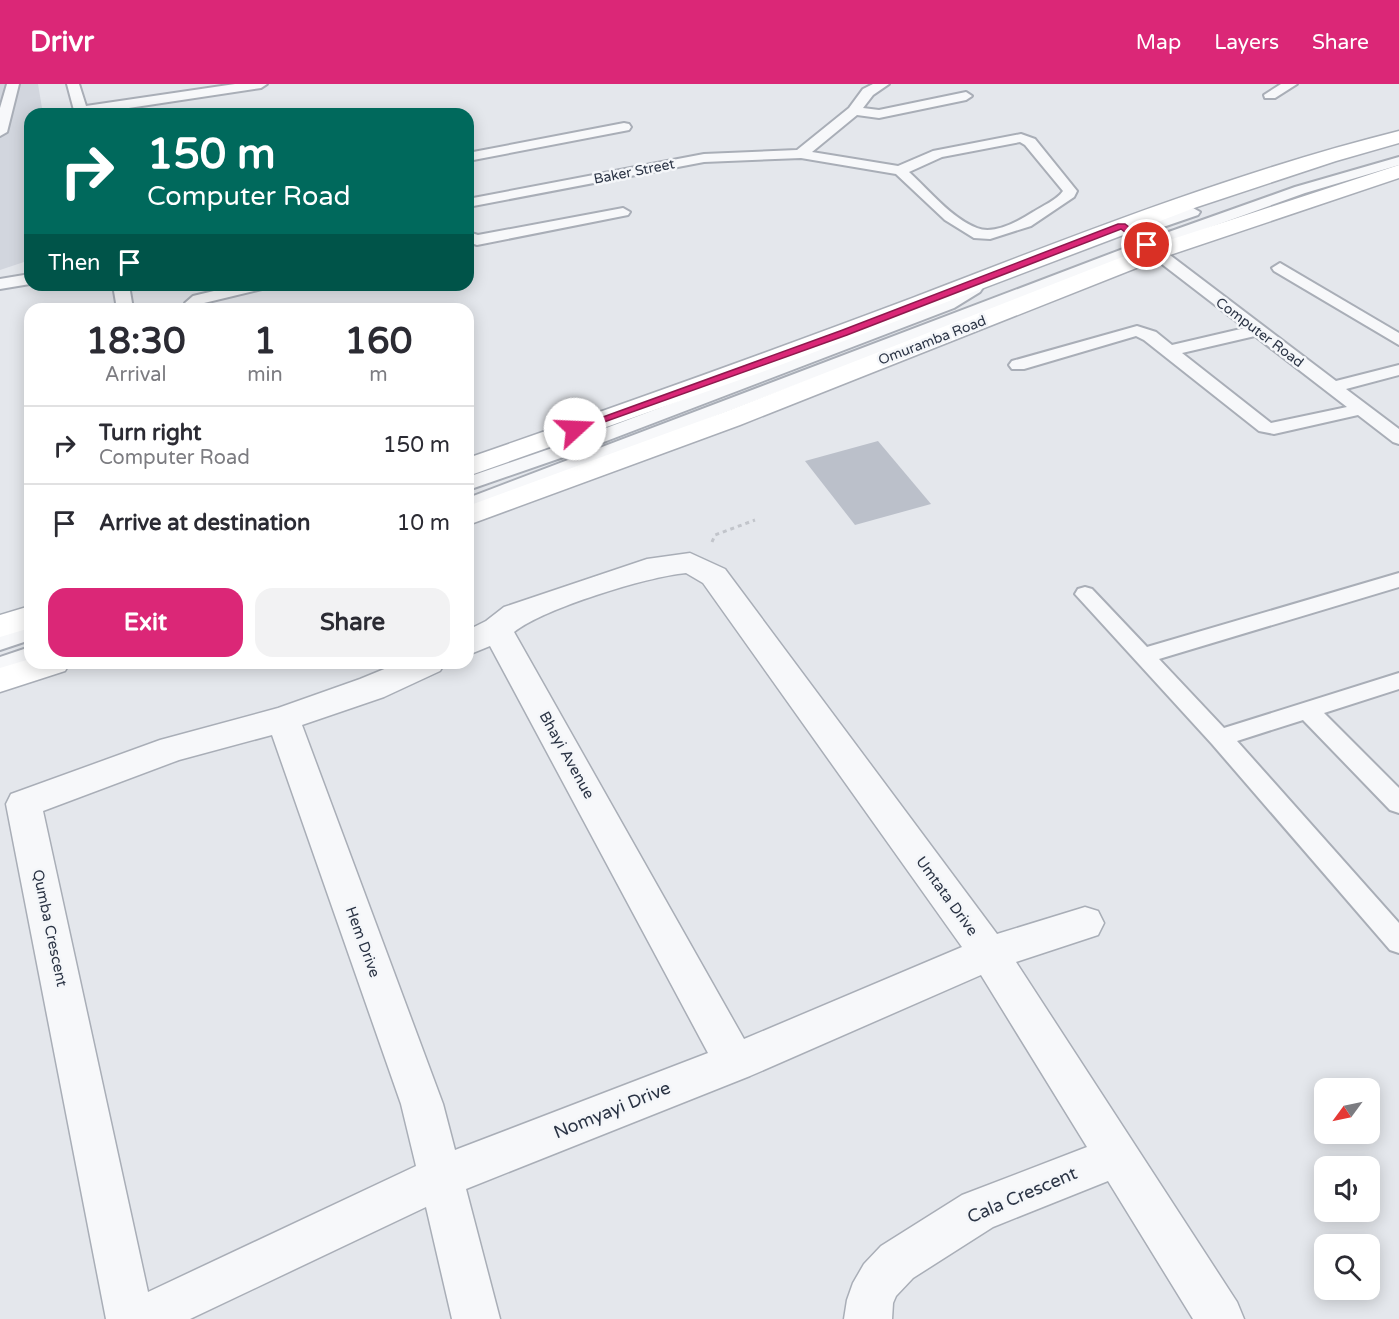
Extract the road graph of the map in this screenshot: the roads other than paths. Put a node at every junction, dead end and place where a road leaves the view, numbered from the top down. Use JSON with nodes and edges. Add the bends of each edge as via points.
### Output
{"nodes":[{"id":1,"x":12,"y":84,"type":"edge"},
{"id":2,"x":73,"y":84,"type":"edge"},
{"id":3,"x":261,"y":84,"type":"edge"},
{"id":4,"x":883,"y":84,"type":"edge"},
{"id":5,"x":1291,"y":84,"type":"edge"},
{"id":6,"x":228,"y":86,"type":"edge"},
{"id":7,"x":1270,"y":95,"type":"dead end"},
{"id":8,"x":966,"y":96,"type":"dead end"},
{"id":9,"x":80,"y":108,"type":"edge"},
{"id":10,"x":104,"y":108,"type":"edge"},
{"id":11,"x":854,"y":111,"type":"junction"},
{"id":12,"x":2,"y":116,"type":"edge"},
{"id":13,"x":624,"y":128,"type":"dead end"},
{"id":14,"x":0,"y":132,"type":"edge"},
{"id":15,"x":1399,"y":136,"type":"edge"},
{"id":16,"x":1399,"y":149,"type":"edge"},
{"id":17,"x":801,"y":154,"type":"junction"},
{"id":18,"x":474,"y":156,"type":"edge"},
{"id":19,"x":1399,"y":160,"type":"edge"},
{"id":20,"x":900,"y":171,"type":"junction"},
{"id":21,"x":1399,"y":171,"type":"edge"},
{"id":22,"x":474,"y":202,"type":"edge"},
{"id":23,"x":622,"y":212,"type":"dead end"},
{"id":24,"x":1127,"y":224,"type":"junction"},
{"id":25,"x":474,"y":239,"type":"edge"},
{"id":26,"x":1152,"y":249,"type":"junction"},
{"id":27,"x":1280,"y":268,"type":"dead end"},
{"id":28,"x":24,"y":280,"type":"edge"},
{"id":29,"x":980,"y":280,"type":"junction"},
{"id":30,"x":0,"y":284,"type":"edge"},
{"id":31,"x":232,"y":291,"type":"edge"},
{"id":32,"x":193,"y":303,"type":"edge"},
{"id":33,"x":1399,"y":320,"type":"edge"},
{"id":34,"x":1375,"y":325,"type":"junction"},
{"id":35,"x":1258,"y":330,"type":"junction"},
{"id":36,"x":1399,"y":340,"type":"edge"},
{"id":37,"x":1170,"y":351,"type":"junction"},
{"id":38,"x":1018,"y":365,"type":"dead end"},
{"id":39,"x":1399,"y":370,"type":"edge"},
{"id":40,"x":1334,"y":387,"type":"junction"},
{"id":41,"x":1362,"y":409,"type":"junction"},
{"id":42,"x":1399,"y":438,"type":"edge"},
{"id":43,"x":474,"y":465,"type":"edge"},
{"id":44,"x":474,"y":482,"type":"edge"},
{"id":45,"x":474,"y":503,"type":"edge"},
{"id":46,"x":474,"y":514,"type":"edge"},
{"id":47,"x":690,"y":563,"type":"joint"},
{"id":48,"x":1399,"y":580,"type":"edge"},
{"id":49,"x":1085,"y":594,"type":"dead end"},
{"id":50,"x":24,"y":619,"type":"edge"},
{"id":51,"x":0,"y":626,"type":"edge"},
{"id":52,"x":24,"y":634,"type":"edge"},
{"id":53,"x":483,"y":636,"type":"edge"},
{"id":54,"x":0,"y":642,"type":"edge"},
{"id":55,"x":1143,"y":656,"type":"junction"},
{"id":56,"x":24,"y":657,"type":"edge"},
{"id":57,"x":0,"y":665,"type":"edge"},
{"id":58,"x":35,"y":669,"type":"edge"},
{"id":59,"x":415,"y":669,"type":"edge"},
{"id":60,"x":0,"y":680,"type":"edge"},
{"id":61,"x":1399,"y":681,"type":"edge"},
{"id":62,"x":1307,"y":710,"type":"junction"},
{"id":63,"x":283,"y":719,"type":"junction"},
{"id":64,"x":1220,"y":738,"type":"junction"},
{"id":65,"x":1399,"y":803,"type":"edge"},
{"id":66,"x":12,"y":808,"type":"edge"},
{"id":67,"x":1085,"y":923,"type":"dead end"},
{"id":68,"x":1399,"y":942,"type":"edge"},
{"id":69,"x":989,"y":954,"type":"junction"},
{"id":70,"x":735,"y":1062,"type":"junction"},
{"id":71,"x":1115,"y":1157,"type":"junction"},
{"id":72,"x":439,"y":1178,"type":"junction"},
{"id":73,"x":130,"y":1319,"type":"edge"},
{"id":74,"x":148,"y":1319,"type":"edge"},
{"id":75,"x":476,"y":1319,"type":"edge"},
{"id":76,"x":868,"y":1319,"type":"edge"},
{"id":77,"x":1220,"y":1319,"type":"edge"}],
"edges":[{"from":1,"to":12,"type":"lane"},
{"from":2,"to":9,"type":"lane"},
{"from":3,"to":6,"type":"lane"},
{"from":4,"to":11,"type":"lane","via":[[868,92]]},
{"from":5,"to":7,"type":"lane"},
{"from":6,"to":10,"type":"lane"},
{"from":8,"to":11,"type":"lane","via":[[879,114]]},
{"from":11,"to":17,"type":"lane"},
{"from":12,"to":14,"type":"lane"},
{"from":13,"to":18,"type":"lane"},
{"from":15,"to":24,"type":"main road","via":[[1270,174]]},
{"from":16,"to":24,"type":"lane","via":[[1279,182],[1166,222]]},
{"from":17,"to":20,"type":"lane","name":"Baker Street"},
{"from":17,"to":22,"type":"lane","name":"Baker Street","via":[[704,158]]},
{"from":19,"to":26,"type":"lane","via":[[1300,190]]},
{"from":20,"to":20,"type":"lane","via":[[966,230],[981,234],[1026,223],[1070,191],[1030,142],[1021,138],[938,154]]},
{"from":21,"to":26,"type":"main road","name":"Omuramba Road"},
{"from":23,"to":25,"type":"lane"},
{"from":24,"to":26,"type":"lane","name":"Computer Road"},
{"from":24,"to":29,"type":"main road"},
{"from":26,"to":35,"type":"lane","name":"Computer Road"},
{"from":26,"to":45,"type":"lane"},
{"from":26,"to":46,"type":"main road","name":"Omuramba Road","via":[[742,415]]},
{"from":27,"to":34,"type":"lane"},
{"from":28,"to":30,"type":"lane"},
{"from":29,"to":43,"type":"main road"},
{"from":29,"to":44,"type":"lane","via":[[974,289],[948,305]]},
{"from":31,"to":32,"type":"lane","via":[[199,298]]},
{"from":33,"to":34,"type":"lane"},
{"from":34,"to":36,"type":"lane"},
{"from":35,"to":37,"type":"lane"},
{"from":35,"to":40,"type":"lane","name":"Computer Road"},
{"from":37,"to":38,"type":"lane","via":[[1150,336],[1132,332]]},
{"from":37,"to":41,"type":"lane","via":[[1265,427],[1274,429]]},
{"from":39,"to":40,"type":"lane"},
{"from":40,"to":41,"type":"lane","name":"Computer Road"},
{"from":41,"to":42,"type":"lane","name":"Computer Road"},
{"from":47,"to":53,"type":"street","name":"Bhayi Avenue","via":[[658,566],[562,597],[515,615]]},
{"from":47,"to":69,"type":"street","name":"Umtata Drive","via":[[714,576]]},
{"from":48,"to":55,"type":"lane"},
{"from":49,"to":55,"type":"lane"},
{"from":50,"to":51,"type":"main road"},
{"from":52,"to":54,"type":"lane"},
{"from":53,"to":70,"type":"street","name":"Bhayi Avenue"},
{"from":55,"to":64,"type":"lane"},
{"from":56,"to":57,"type":"lane"},
{"from":58,"to":60,"type":"main road"},
{"from":59,"to":63,"type":"street"},
{"from":61,"to":62,"type":"lane"},
{"from":62,"to":64,"type":"lane"},
{"from":62,"to":65,"type":"lane"},
{"from":63,"to":66,"type":"street","name":"Qumba Crescent","via":[[172,749]]},
{"from":63,"to":72,"type":"street","name":"Hem Drive","via":[[422,1104]]},
{"from":64,"to":68,"type":"lane"},
{"from":66,"to":73,"type":"street","name":"Qumba Crescent"},
{"from":67,"to":69,"type":"street","name":"Nomyayi Drive"},
{"from":69,"to":70,"type":"street","name":"Nomyayi Drive"},
{"from":69,"to":71,"type":"street","name":"Umtata Drive"},
{"from":70,"to":72,"type":"street","name":"Nomyayi Drive"},
{"from":71,"to":76,"type":"street","name":"Cala Crescent","via":[[978,1211],[897,1262],[880,1280],[870,1300]]},
{"from":71,"to":77,"type":"street","name":"Umtata Drive"},
{"from":72,"to":74,"type":"street","name":"Nomyayi Drive","via":[[176,1301]]},
{"from":72,"to":75,"type":"street","name":"Hem Drive"}]}
